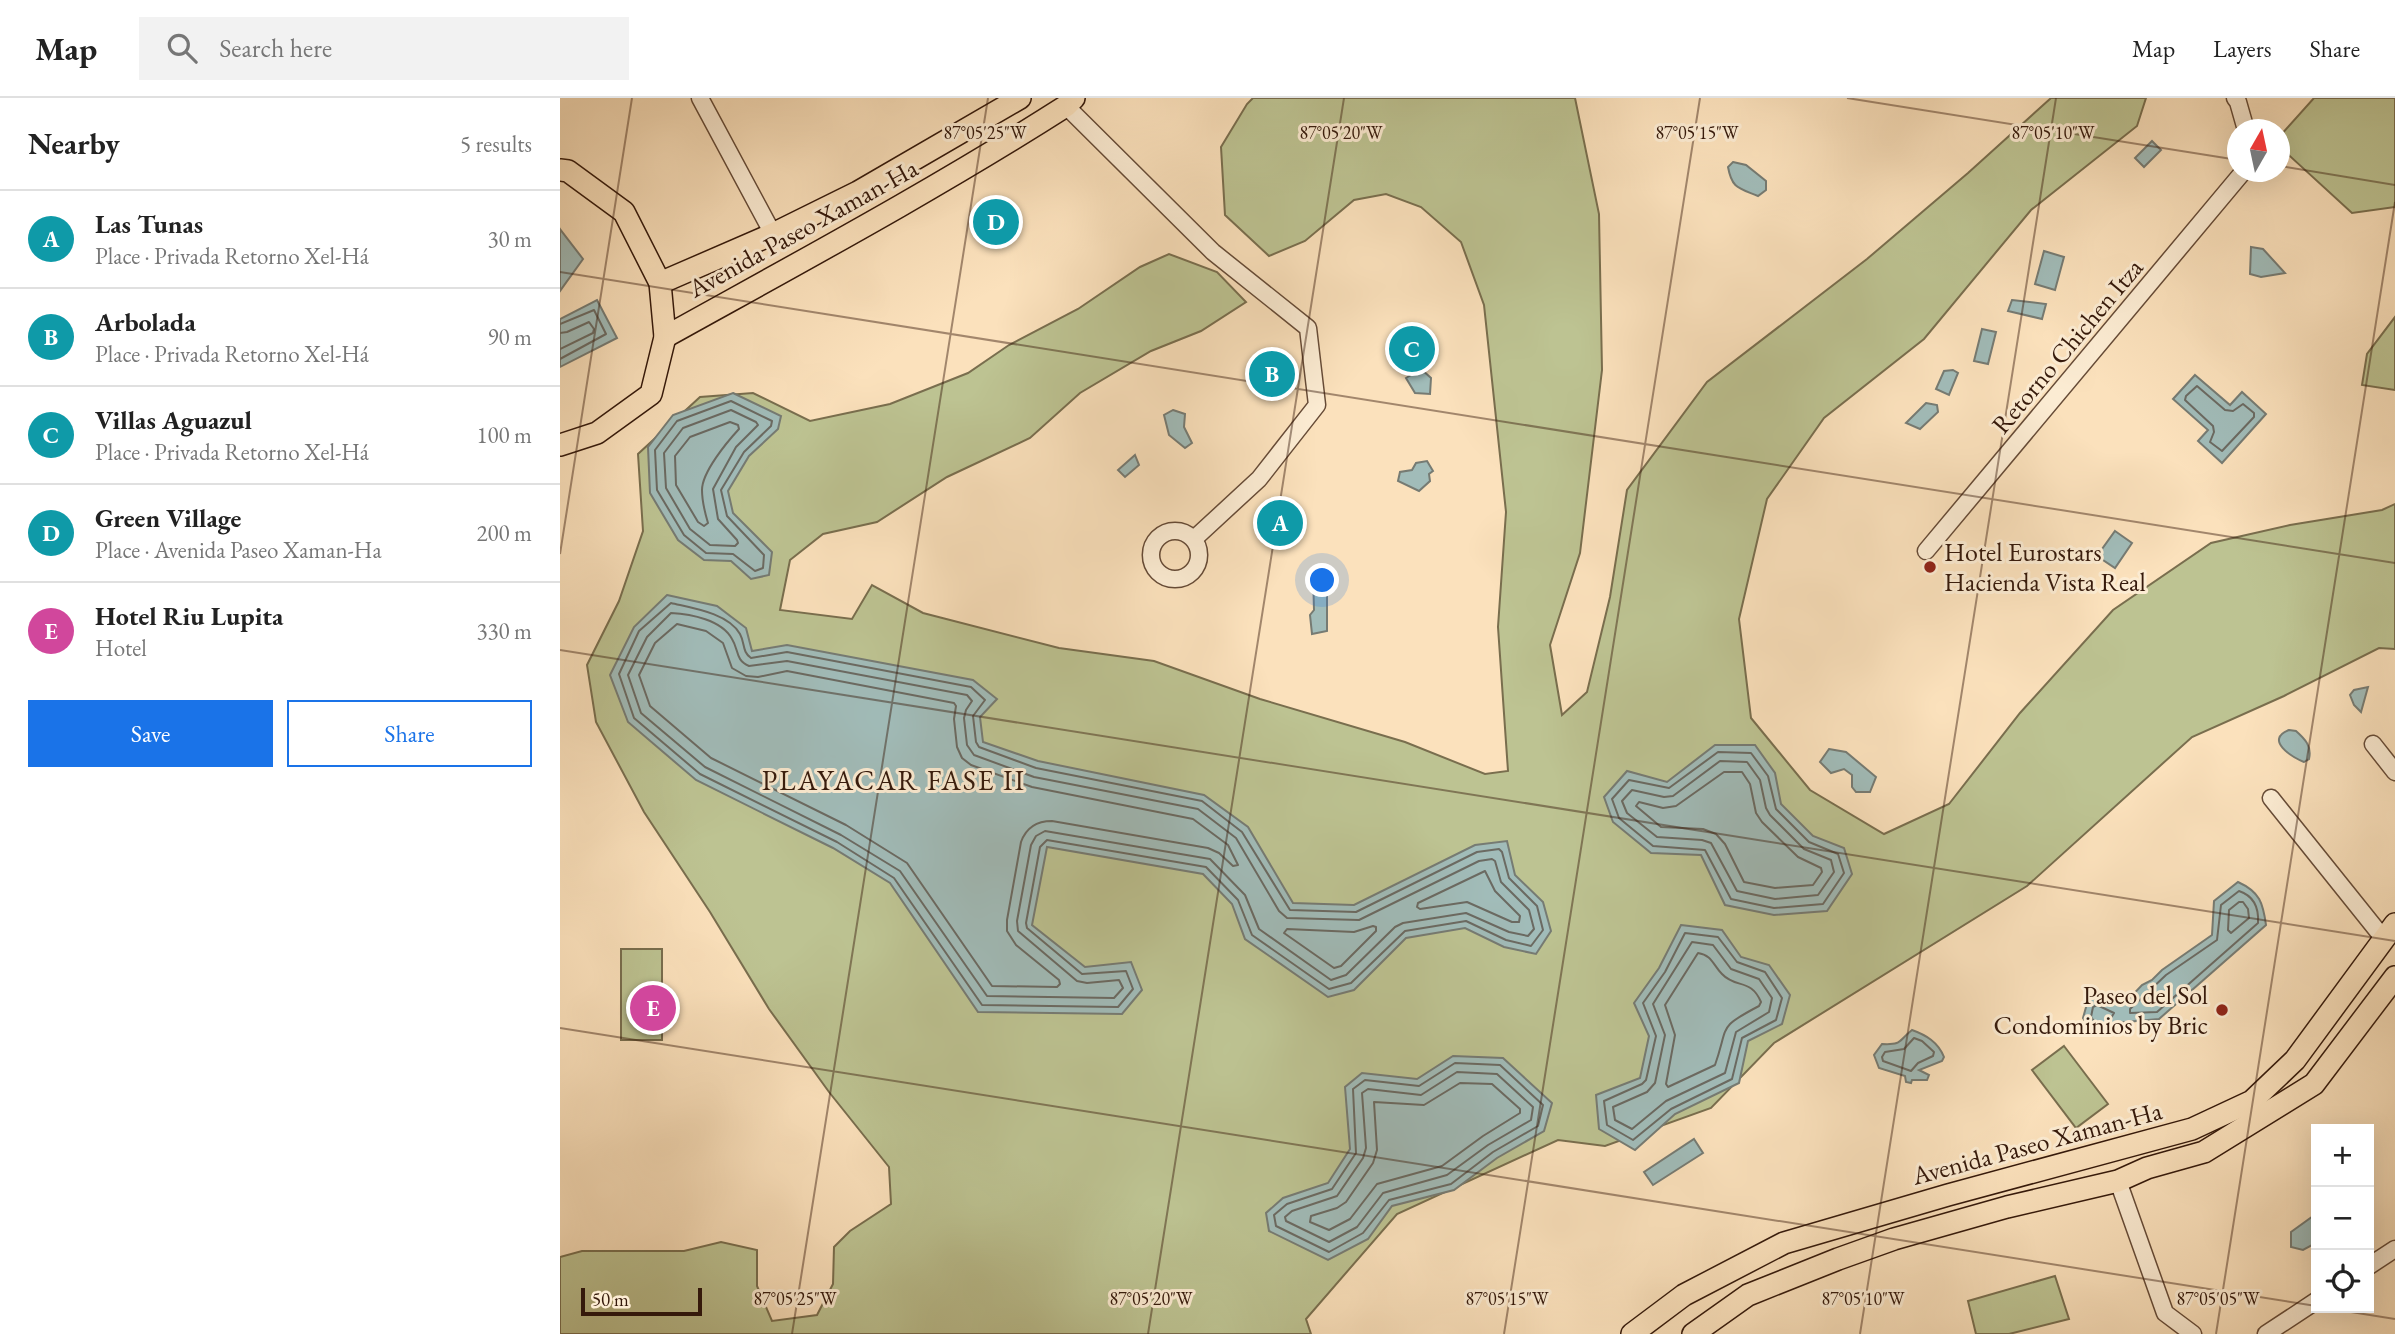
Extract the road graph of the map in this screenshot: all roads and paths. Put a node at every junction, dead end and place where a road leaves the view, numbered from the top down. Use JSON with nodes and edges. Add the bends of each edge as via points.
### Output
{"nodes":[{"id":1,"x":700,"y":98,"type":"edge"},
{"id":2,"x":2235,"y":98,"type":"edge"},
{"id":3,"x":1013,"y":100,"type":"edge"},
{"id":4,"x":1070,"y":102,"type":"edge"},
{"id":5,"x":2243,"y":119,"type":"edge"},
{"id":6,"x":980,"y":122,"type":"junction"},
{"id":7,"x":998,"y":149,"type":"junction"},
{"id":8,"x":560,"y":170,"type":"edge"},
{"id":9,"x":2236,"y":182,"type":"edge"},
{"id":10,"x":773,"y":234,"type":"junction"},
{"id":11,"x":660,"y":283,"type":"junction"},
{"id":12,"x":665,"y":337,"type":"junction"},
{"id":13,"x":560,"y":445,"type":"edge"},
{"id":14,"x":1194,"y":539,"type":"dead end"},
{"id":15,"x":1926,"y":551,"type":"dead end"},
{"id":16,"x":2374,"y":744,"type":"dead end"},
{"id":17,"x":2395,"y":772,"type":"edge"},
{"id":18,"x":2271,"y":798,"type":"dead end"},
{"id":19,"x":2384,"y":940,"type":"edge"},
{"id":20,"x":2395,"y":970,"type":"edge"},
{"id":21,"x":2395,"y":977,"type":"edge"},
{"id":22,"x":2192,"y":1129,"type":"junction"},
{"id":23,"x":2204,"y":1152,"type":"junction"},
{"id":24,"x":2119,"y":1181,"type":"junction"},
{"id":25,"x":2395,"y":1249,"type":"edge"},
{"id":26,"x":2374,"y":1263,"type":"edge"},
{"id":27,"x":2311,"y":1304,"type":"edge"},
{"id":28,"x":1632,"y":1334,"type":"edge"},
{"id":29,"x":1693,"y":1334,"type":"edge"},
{"id":30,"x":2193,"y":1334,"type":"edge"},
{"id":31,"x":2266,"y":1334,"type":"edge"}],
"edges":[{"from":1,"to":10,"type":"street"},
{"from":2,"to":5,"type":"street"},
{"from":3,"to":6,"type":"main road","name":"Avenida Paseo Xaman-Ha"},
{"from":4,"to":7,"type":"main road","name":"Avenida Paseo Xaman-Ha"},
{"from":4,"to":14,"type":"street","via":[[1213,252],[1308,328],[1317,405],[1259,479]]},
{"from":6,"to":7,"type":"main road"},
{"from":6,"to":10,"type":"main road","name":"Avenida Paseo Xaman-Ha","via":[[858,192]]},
{"from":7,"to":12,"type":"main road","name":"Avenida Paseo Xaman-Ha"},
{"from":8,"to":11,"type":"main road","via":[[568,171],[624,212]]},
{"from":9,"to":15,"type":"street","name":"Retorno Chichen Itza"},
{"from":10,"to":11,"type":"main road","name":"Avenida Paseo Xaman-Ha"},
{"from":11,"to":12,"type":"main road"},
{"from":12,"to":13,"type":"main road","via":[[651,394],[597,433]]},
{"from":16,"to":17,"type":"street"},
{"from":18,"to":19,"type":"street"},
{"from":19,"to":20,"type":"main road"},
{"from":19,"to":22,"type":"main road","name":"Avenida Paseo Xaman-Ha","via":[[2295,1060],[2252,1101]]},
{"from":21,"to":23,"type":"main road","name":"Avenida Paseo Xaman-Ha","via":[[2314,1084]]},
{"from":22,"to":23,"type":"main road"},
{"from":22,"to":28,"type":"main road","name":"Avenida Paseo Xaman-Ha","via":[[1784,1243],[1684,1296]]},
{"from":23,"to":24,"type":"main road","name":"Avenida Paseo Xaman-Ha"},
{"from":24,"to":29,"type":"main road","name":"Avenida Paseo Xaman-Ha","via":[[2007,1207],[1849,1255],[1748,1295]]},
{"from":24,"to":30,"type":"street","via":[[2165,1313]]},
{"from":25,"to":26,"type":"street"},
{"from":27,"to":31,"type":"street"}]}
